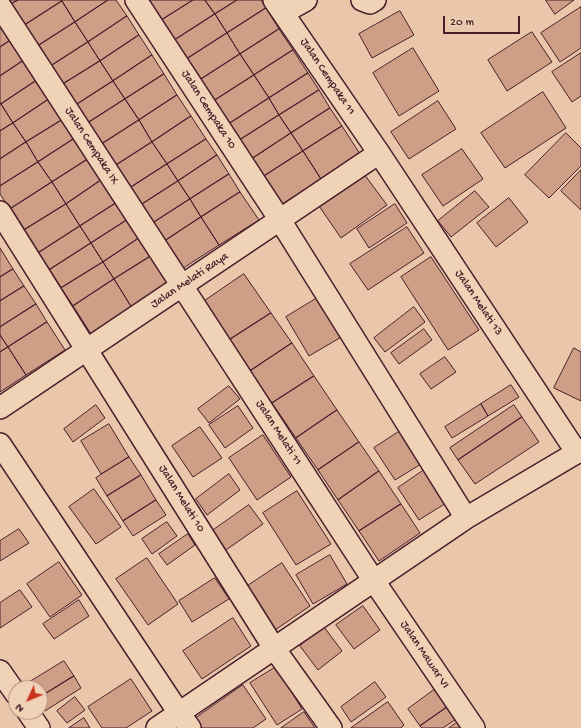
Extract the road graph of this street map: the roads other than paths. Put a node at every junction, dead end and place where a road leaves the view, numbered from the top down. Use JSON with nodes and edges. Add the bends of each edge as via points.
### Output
{"nodes":[{"id":1,"x":136,"y":0,"type":"edge"},
{"id":2,"x":306,"y":0,"type":"edge"},
{"id":3,"x":362,"y":0,"type":"edge"},
{"id":4,"x":375,"y":0,"type":"edge"},
{"id":5,"x":0,"y":6,"type":"edge"},
{"id":6,"x":279,"y":7,"type":"edge"},
{"id":7,"x":379,"y":153,"type":"junction"},
{"id":8,"x":0,"y":212,"type":"edge"},
{"id":9,"x":280,"y":220,"type":"junction"},
{"id":10,"x":182,"y":286,"type":"junction"},
{"id":11,"x":87,"y":349,"type":"junction"},
{"id":12,"x":0,"y":408,"type":"edge"},
{"id":13,"x":0,"y":444,"type":"edge"},
{"id":14,"x":579,"y":451,"type":"edge"},
{"id":15,"x":466,"y":518,"type":"junction"},
{"id":16,"x":374,"y":581,"type":"junction"},
{"id":17,"x":274,"y":648,"type":"junction"},
{"id":18,"x":0,"y":670,"type":"edge"},
{"id":19,"x":8,"y":682,"type":"edge"},
{"id":20,"x":184,"y":720,"type":"edge"},
{"id":21,"x":157,"y":728,"type":"edge"},
{"id":22,"x":331,"y":728,"type":"edge"},
{"id":23,"x":474,"y":728,"type":"edge"}],
"edges":[{"from":1,"to":9,"type":"street","name":"Jalan Cempaka 10"},
{"from":2,"to":6,"type":"street"},
{"from":3,"to":4,"type":"street"},
{"from":5,"to":10,"type":"street","name":"Jalan Cempaka IX"},
{"from":6,"to":7,"type":"street","name":"Jalan Cempaka 11"},
{"from":7,"to":9,"type":"street","name":"Jalan Melati Raya"},
{"from":7,"to":14,"type":"street","name":"Jalan Melati 13"},
{"from":8,"to":11,"type":"street","name":"Jalan Melati 10"},
{"from":9,"to":10,"type":"street","name":"Jalan Melati Raya"},
{"from":9,"to":15,"type":"street","name":"Jalan Cempaka 10"},
{"from":10,"to":11,"type":"street","name":"Jalan Melati Raya"},
{"from":10,"to":16,"type":"street","name":"Jalan Melati 11"},
{"from":11,"to":12,"type":"street","name":"Jalan Melati Raya"},
{"from":11,"to":17,"type":"street","name":"Jalan Melati 10"},
{"from":13,"to":20,"type":"street"},
{"from":14,"to":15,"type":"street"},
{"from":15,"to":16,"type":"street"},
{"from":16,"to":17,"type":"street"},
{"from":16,"to":23,"type":"street","name":"Jalan Mawar VI"},
{"from":17,"to":20,"type":"street"},
{"from":17,"to":22,"type":"street","name":"Jalan Melati 10"},
{"from":18,"to":19,"type":"street"},
{"from":20,"to":21,"type":"street"}]}
